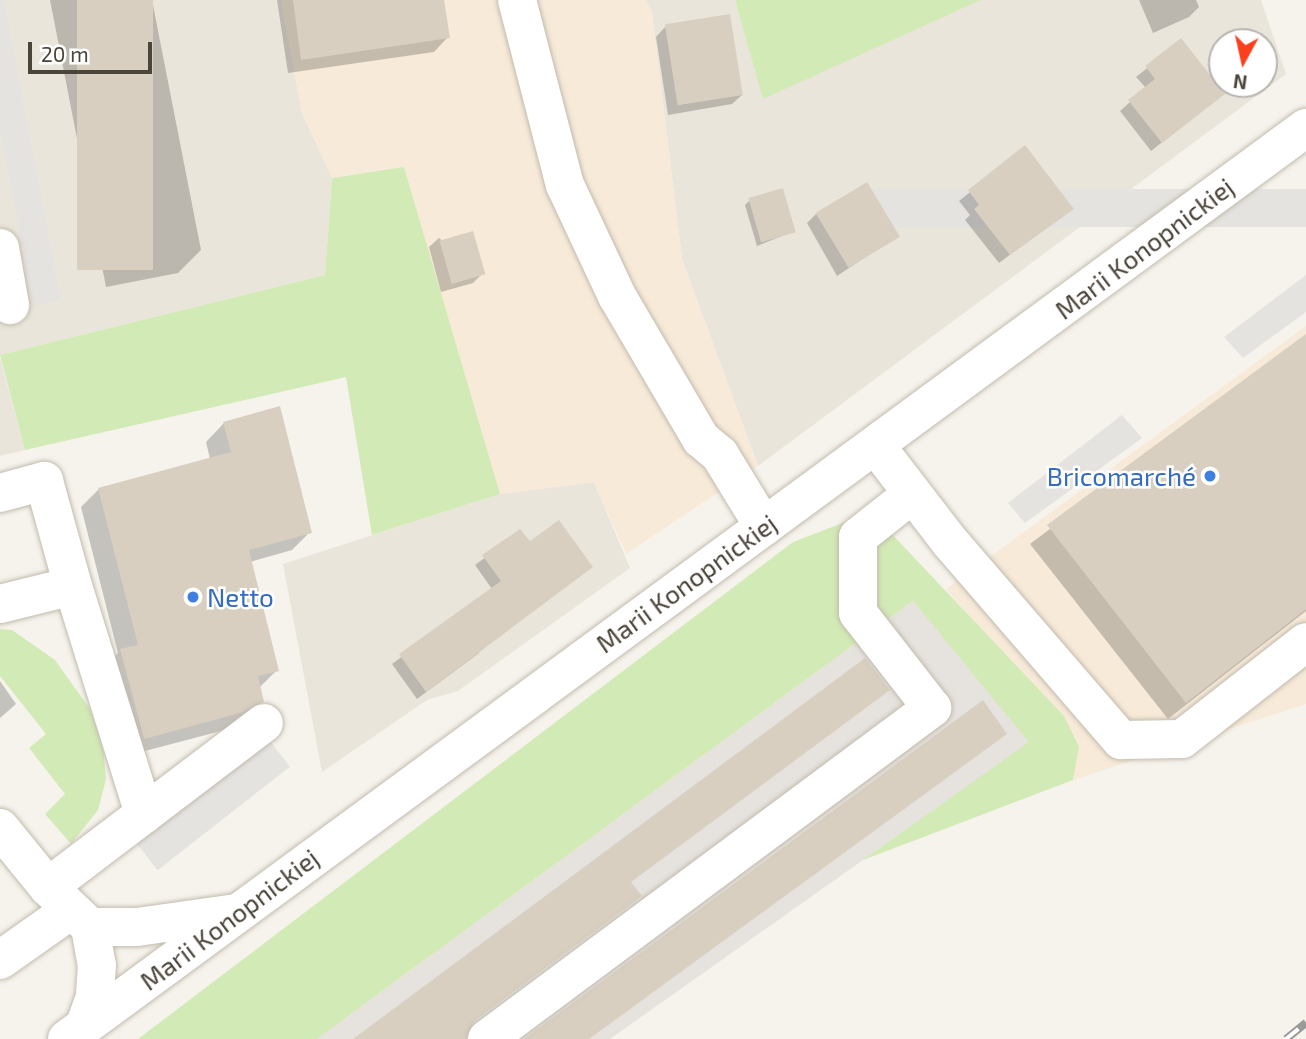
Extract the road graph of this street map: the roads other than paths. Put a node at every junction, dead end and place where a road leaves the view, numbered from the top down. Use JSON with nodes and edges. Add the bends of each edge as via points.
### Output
{"nodes":[{"id":1,"x":517,"y":0,"type":"edge"},
{"id":2,"x":1306,"y":128,"type":"edge"},
{"id":3,"x":0,"y":248,"type":"edge"},
{"id":4,"x":10,"y":305,"type":"dead end"},
{"id":5,"x":876,"y":446,"type":"junction"},
{"id":6,"x":0,"y":493,"type":"edge"},
{"id":7,"x":911,"y":495,"type":"junction"},
{"id":8,"x":764,"y":527,"type":"junction"},
{"id":9,"x":73,"y":586,"type":"junction"},
{"id":10,"x":0,"y":604,"type":"edge"},
{"id":11,"x":1306,"y":642,"type":"edge"},
{"id":12,"x":264,"y":723,"type":"dead end"},
{"id":13,"x":144,"y":814,"type":"junction"},
{"id":14,"x":0,"y":828,"type":"edge"},
{"id":15,"x":70,"y":908,"type":"junction"},
{"id":16,"x":238,"y":913,"type":"junction"},
{"id":17,"x":0,"y":960,"type":"edge"},
{"id":18,"x":75,"y":1033,"type":"edge"},
{"id":19,"x":487,"y":1039,"type":"edge"}],
"edges":[{"from":1,"to":8,"type":"street","via":[[565,185],[617,296],[701,439],[720,455]]},
{"from":2,"to":5,"type":"street","name":"Marii Konopnickiej"},
{"from":3,"to":4,"type":"street"},
{"from":5,"to":7,"type":"street"},
{"from":5,"to":8,"type":"street","name":"Marii Konopnickiej"},
{"from":6,"to":9,"type":"street","via":[[44,481]]},
{"from":7,"to":11,"type":"street","via":[[1121,740],[1182,739]]},
{"from":7,"to":19,"type":"street","via":[[858,537],[858,613],[932,708]]},
{"from":8,"to":16,"type":"street","name":"Marii Konopnickiej"},
{"from":9,"to":10,"type":"street"},
{"from":9,"to":13,"type":"street"},
{"from":12,"to":13,"type":"street"},
{"from":13,"to":15,"type":"street"},
{"from":14,"to":15,"type":"street"},
{"from":15,"to":16,"type":"street","via":[[137,927]]},
{"from":15,"to":17,"type":"street"},
{"from":15,"to":18,"type":"street","via":[[97,965],[94,997]]},
{"from":16,"to":18,"type":"street","name":"Marii Konopnickiej"}]}
